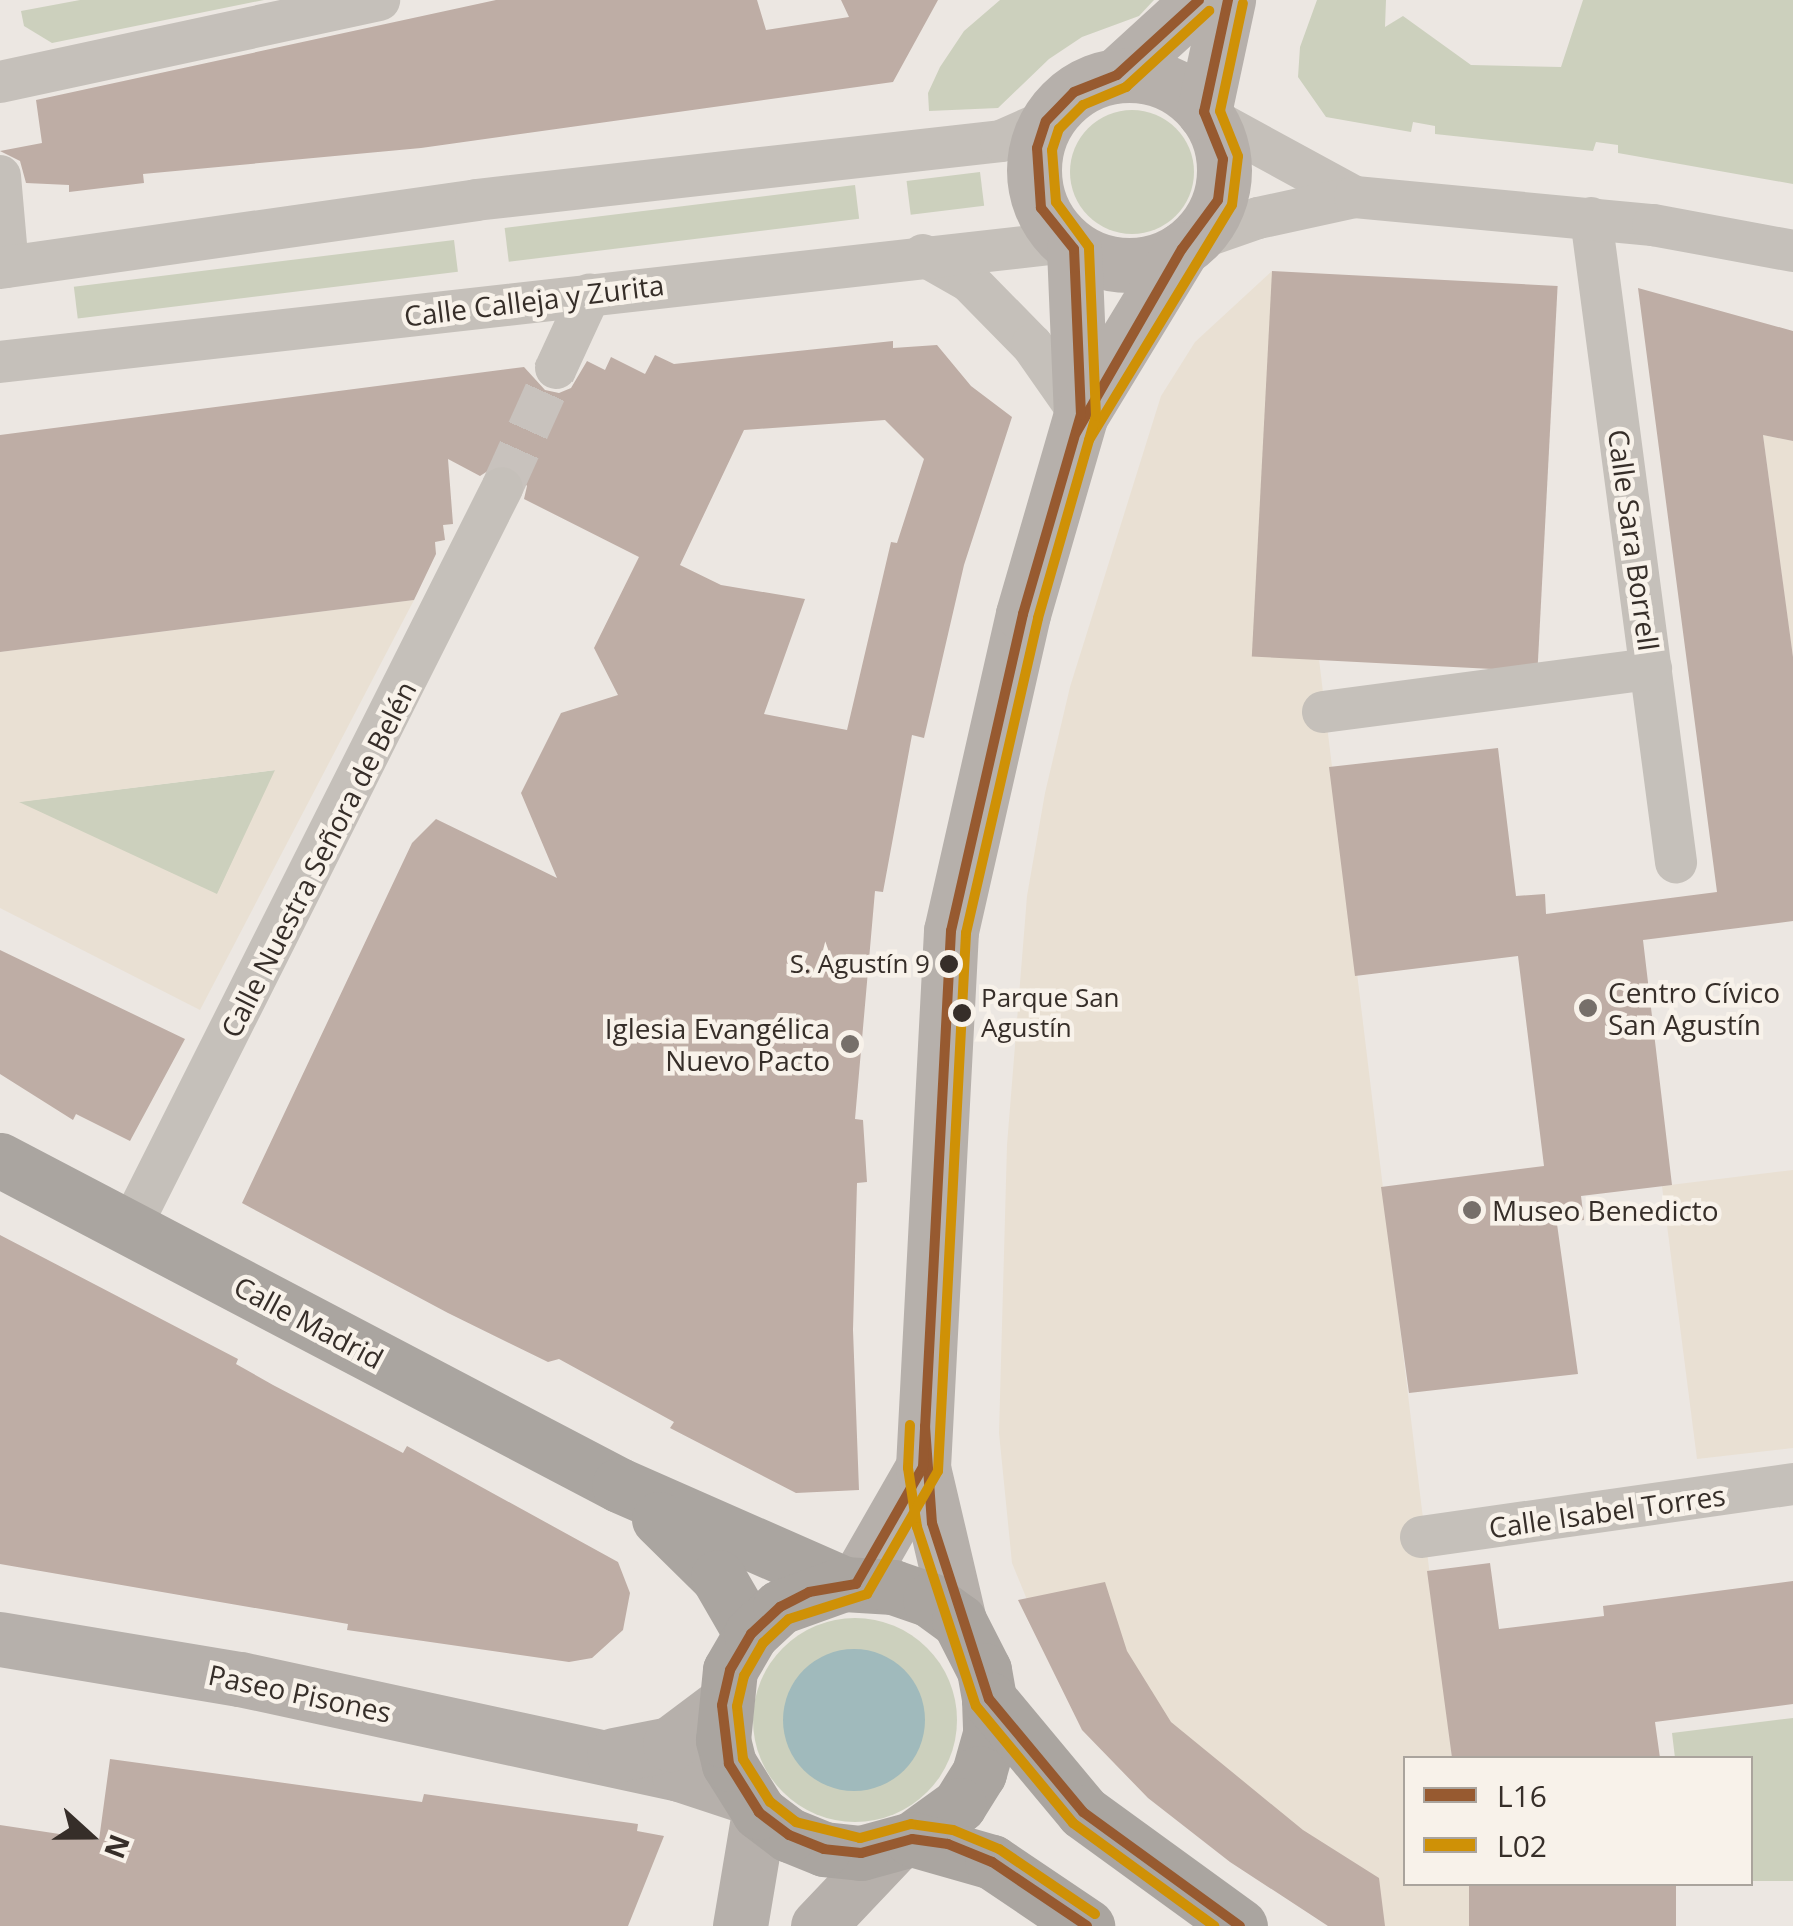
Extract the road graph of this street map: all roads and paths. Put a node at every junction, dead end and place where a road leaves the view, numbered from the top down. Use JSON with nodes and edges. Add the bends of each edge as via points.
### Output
{"nodes":[{"id":1,"x":379,"y":0,"type":"edge"},
{"id":2,"x":1199,"y":0,"type":"edge"},
{"id":3,"x":1228,"y":0,"type":"edge"},
{"id":4,"x":1116,"y":76,"type":"junction"},
{"id":5,"x":0,"y":82,"type":"edge"},
{"id":6,"x":1206,"y":115,"type":"junction"},
{"id":7,"x":1046,"y":122,"type":"junction"},
{"id":8,"x":0,"y":176,"type":"edge"},
{"id":9,"x":1354,"y":197,"type":"junction"},
{"id":10,"x":1591,"y":218,"type":"junction"},
{"id":11,"x":1071,"y":245,"type":"junction"},
{"id":12,"x":1187,"y":245,"type":"junction"},
{"id":13,"x":1793,"y":251,"type":"edge"},
{"id":14,"x":923,"y":255,"type":"junction"},
{"id":15,"x":4,"y":268,"type":"edge"},
{"id":16,"x":590,"y":294,"type":"junction"},
{"id":17,"x":0,"y":362,"type":"edge"},
{"id":18,"x":556,"y":368,"type":"tunnel mouth"},
{"id":19,"x":1081,"y":415,"type":"junction"},
{"id":20,"x":502,"y":488,"type":"tunnel mouth"},
{"id":21,"x":1651,"y":669,"type":"junction"},
{"id":22,"x":1323,"y":712,"type":"dead end"},
{"id":23,"x":1676,"y":862,"type":"dead end"},
{"id":24,"x":0,"y":1160,"type":"edge"},
{"id":25,"x":130,"y":1228,"type":"junction"},
{"id":26,"x":923,"y":1466,"type":"junction"},
{"id":27,"x":1793,"y":1484,"type":"edge"},
{"id":28,"x":618,"y":1485,"type":"junction"},
{"id":29,"x":1421,"y":1537,"type":"dead end"},
{"id":30,"x":850,"y":1584,"type":"junction"},
{"id":31,"x":959,"y":1622,"type":"junction"},
{"id":32,"x":751,"y":1634,"type":"junction"},
{"id":33,"x":0,"y":1639,"type":"edge"},
{"id":34,"x":989,"y":1698,"type":"junction"},
{"id":35,"x":722,"y":1705,"type":"junction"},
{"id":36,"x":598,"y":1758,"type":"junction"},
{"id":37,"x":752,"y":1804,"type":"junction"},
{"id":38,"x":902,"y":1843,"type":"junction"},
{"id":39,"x":740,"y":1926,"type":"edge"},
{"id":40,"x":818,"y":1926,"type":"edge"},
{"id":41,"x":1088,"y":1926,"type":"edge"},
{"id":42,"x":1240,"y":1926,"type":"edge"}],
"edges":[{"from":1,"to":5,"type":"street"},
{"from":2,"to":4,"type":"street"},
{"from":3,"to":6,"type":"street"},
{"from":4,"to":6,"type":"street","via":[[1170,83]]},
{"from":4,"to":7,"type":"street","via":[[1074,92]]},
{"from":6,"to":9,"type":"street"},
{"from":6,"to":12,"type":"street","via":[[1221,146],[1223,178],[1214,210]]},
{"from":7,"to":11,"type":"street","via":[[1034,176],[1041,208]]},
{"from":7,"to":15,"type":"street","via":[[1001,141],[476,200]]},
{"from":8,"to":15,"type":"street"},
{"from":9,"to":10,"type":"street"},
{"from":9,"to":12,"type":"street","via":[[1258,218]]},
{"from":10,"to":13,"type":"street"},
{"from":10,"to":21,"type":"street","name":"Calle Sara Borrell"},
{"from":11,"to":12,"type":"street","via":[[1127,265]]},
{"from":11,"to":14,"type":"street","name":"Calle Calleja y Zurita"},
{"from":11,"to":19,"type":"street"},
{"from":12,"to":19,"type":"street"},
{"from":14,"to":16,"type":"street","name":"Calle Calleja y Zurita"},
{"from":14,"to":19,"type":"street","via":[[968,281],[1032,345]]},
{"from":16,"to":17,"type":"street","name":"Calle Calleja y Zurita"},
{"from":16,"to":18,"type":"street"},
{"from":19,"to":26,"type":"street","via":[[1022,614],[951,930]]},
{"from":20,"to":25,"type":"street","name":"Calle Nuestra Señora de Belén"},
{"from":21,"to":22,"type":"street"},
{"from":21,"to":23,"type":"street","name":"Calle Sara Borrell"},
{"from":24,"to":25,"type":"main road","name":"Calle Madrid"},
{"from":25,"to":28,"type":"main road","name":"Calle Madrid"},
{"from":26,"to":30,"type":"street"},
{"from":26,"to":31,"type":"street"},
{"from":27,"to":29,"type":"street","name":"Calle Isabel Torres"},
{"from":28,"to":30,"type":"main road","name":"Calle Madrid"},
{"from":28,"to":32,"type":"main road","name":"Calle Madrid","via":[[696,1550]]},
{"from":30,"to":31,"type":"main road","via":[[930,1600]]},
{"from":30,"to":32,"type":"main road","via":[[780,1607]]},
{"from":31,"to":34,"type":"main road","via":[[984,1670]]},
{"from":32,"to":35,"type":"main road","via":[[730,1670]]},
{"from":33,"to":36,"type":"street","name":"Paseo Pisones","via":[[240,1679]]},
{"from":34,"to":38,"type":"main road","via":[[990,1734],[979,1773],[958,1805]]},
{"from":34,"to":42,"type":"main road","via":[[1083,1812]]},
{"from":35,"to":36,"type":"street","name":"Paseo Pisones","via":[[670,1744]]},
{"from":35,"to":37,"type":"main road","via":[[729,1764]]},
{"from":36,"to":37,"type":"street","name":"Paseo Pisones"},
{"from":37,"to":38,"type":"main road","via":[[824,1849]]},
{"from":37,"to":39,"type":"street"},
{"from":38,"to":40,"type":"street"},
{"from":38,"to":41,"type":"main road","via":[[992,1862]]}]}
